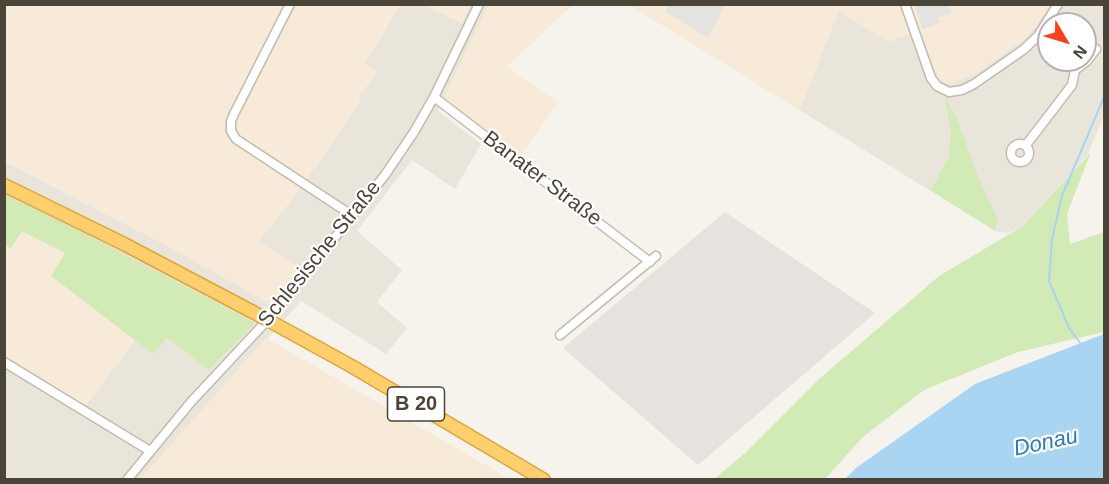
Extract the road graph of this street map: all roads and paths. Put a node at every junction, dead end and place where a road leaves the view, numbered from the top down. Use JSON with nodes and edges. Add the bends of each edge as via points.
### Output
{"nodes":[{"id":1,"x":290,"y":4,"type":"edge"},
{"id":2,"x":479,"y":4,"type":"edge"},
{"id":3,"x":905,"y":4,"type":"edge"},
{"id":4,"x":1037,"y":37,"type":"edge"},
{"id":5,"x":1075,"y":72,"type":"edge"},
{"id":6,"x":434,"y":97,"type":"junction"},
{"id":7,"x":1026,"y":146,"type":"dead end"},
{"id":8,"x":4,"y":185,"type":"edge"},
{"id":9,"x":353,"y":216,"type":"junction"},
{"id":10,"x":560,"y":335,"type":"dead end"},
{"id":11,"x":5,"y":363,"type":"edge"},
{"id":12,"x":150,"y":451,"type":"junction"},
{"id":13,"x":127,"y":480,"type":"edge"},
{"id":14,"x":544,"y":480,"type":"edge"}],
"edges":[{"from":1,"to":9,"type":"street","via":[[234,114],[231,131],[236,139]]},
{"from":2,"to":6,"type":"street","name":"Schlesische Straße"},
{"from":3,"to":4,"type":"street","via":[[931,78],[949,92],[962,90],[1006,64]]},
{"from":5,"to":7,"type":"street","via":[[1072,86]]},
{"from":6,"to":9,"type":"street","name":"Schlesische Straße","via":[[401,152]]},
{"from":6,"to":10,"type":"street","name":"Banater Straße","via":[[653,259]]},
{"from":8,"to":14,"type":"highway","number":"B 20","bridge":true,"via":[[286,330]]},
{"from":9,"to":12,"type":"street","name":"Schlesische Straße","via":[[275,312]]},
{"from":11,"to":12,"type":"street"},
{"from":12,"to":13,"type":"street","name":"Schlesische Straße"}]}
